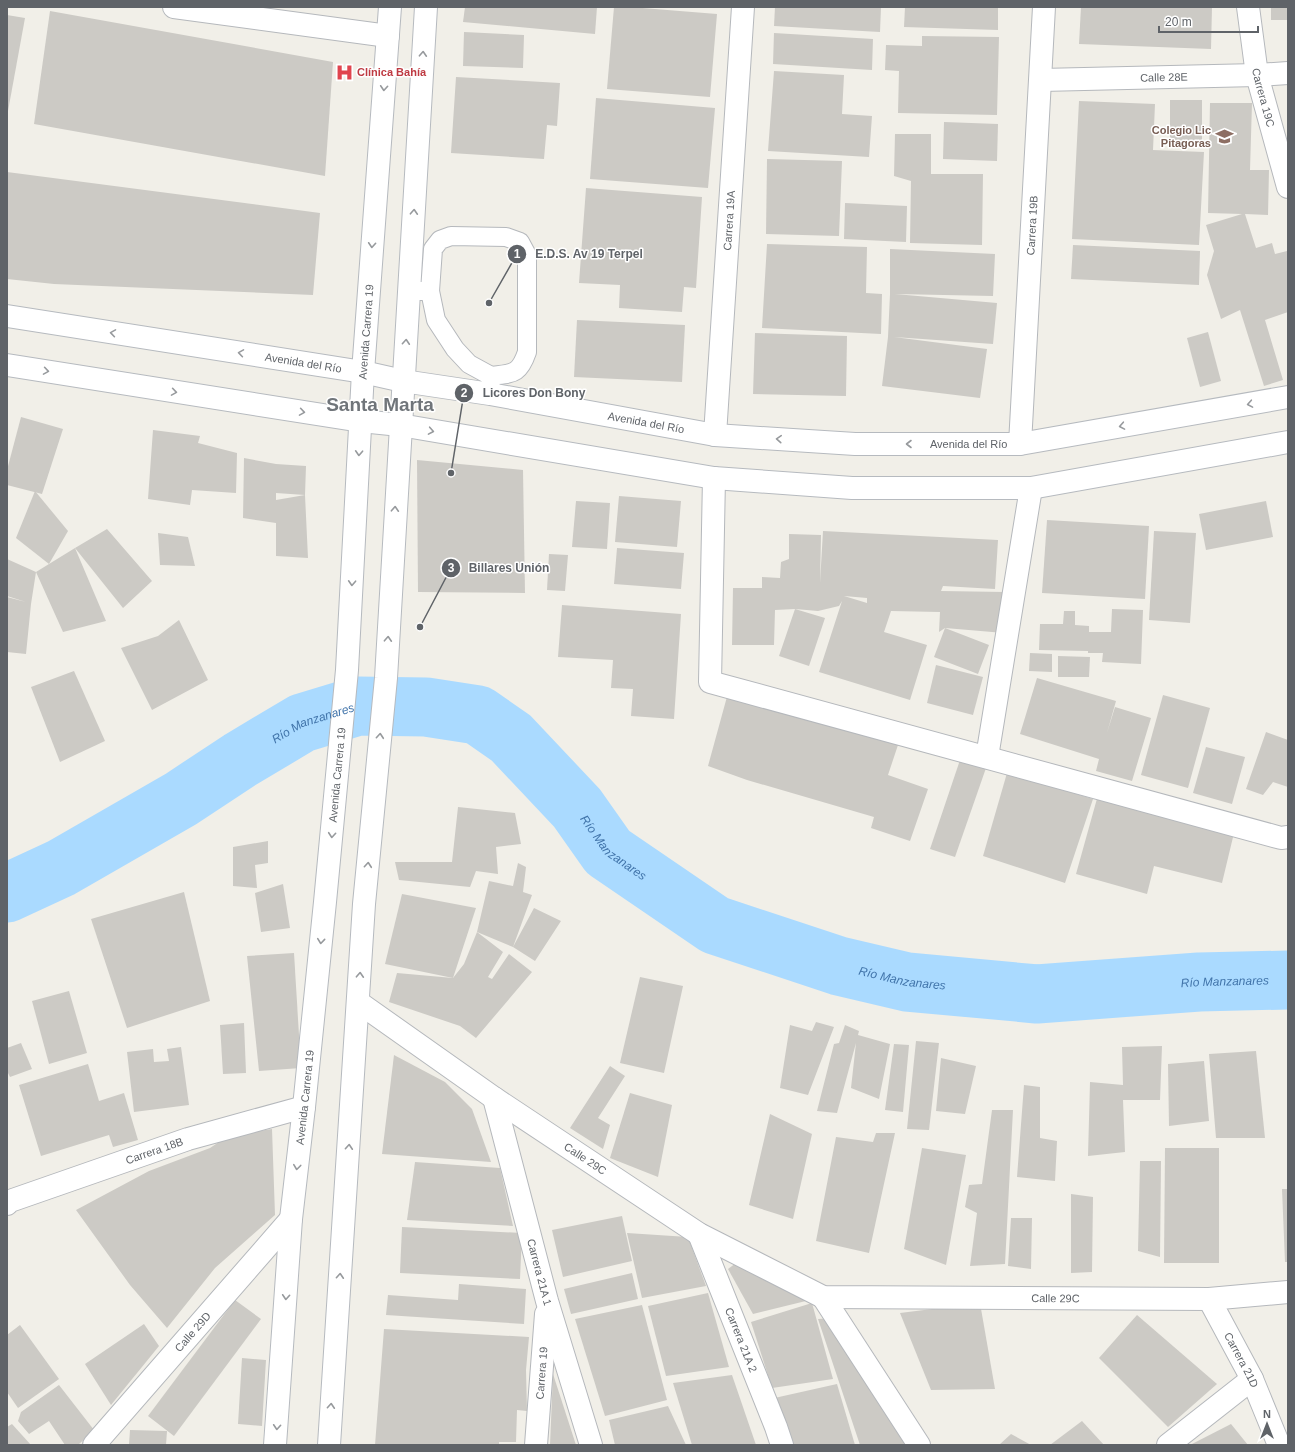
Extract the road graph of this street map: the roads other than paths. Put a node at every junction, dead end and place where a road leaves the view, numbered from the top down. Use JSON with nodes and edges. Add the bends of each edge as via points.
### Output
{"nodes":[{"id":1,"x":174,"y":7,"type":"edge"},
{"id":2,"x":390,"y":7,"type":"edge"},
{"id":3,"x":426,"y":7,"type":"edge"},
{"id":4,"x":743,"y":7,"type":"edge"},
{"id":5,"x":1044,"y":7,"type":"edge"},
{"id":6,"x":1248,"y":7,"type":"edge"},
{"id":7,"x":388,"y":36,"type":"junction"},
{"id":8,"x":1288,"y":73,"type":"edge"},
{"id":9,"x":1257,"y":75,"type":"junction"},
{"id":10,"x":1041,"y":80,"type":"junction"},
{"id":11,"x":1288,"y":187,"type":"edge"},
{"id":12,"x":420,"y":291,"type":"junction"},
{"id":13,"x":7,"y":316,"type":"edge"},
{"id":14,"x":7,"y":365,"type":"edge"},
{"id":15,"x":363,"y":372,"type":"junction"},
{"id":16,"x":404,"y":381,"type":"junction"},
{"id":17,"x":490,"y":385,"type":"junction"},
{"id":18,"x":1288,"y":397,"type":"edge"},
{"id":19,"x":361,"y":421,"type":"junction"},
{"id":20,"x":400,"y":426,"type":"junction"},
{"id":21,"x":715,"y":435,"type":"junction"},
{"id":22,"x":1288,"y":442,"type":"edge"},
{"id":23,"x":1020,"y":444,"type":"junction"},
{"id":24,"x":714,"y":478,"type":"junction"},
{"id":25,"x":1032,"y":488,"type":"junction"},
{"id":26,"x":987,"y":758,"type":"junction"},
{"id":27,"x":1288,"y":837,"type":"edge"},
{"id":28,"x":358,"y":1002,"type":"junction"},
{"id":29,"x":494,"y":1098,"type":"junction"},
{"id":30,"x":304,"y":1107,"type":"junction"},
{"id":31,"x":7,"y":1204,"type":"edge"},
{"id":32,"x":291,"y":1219,"type":"junction"},
{"id":33,"x":700,"y":1234,"type":"junction"},
{"id":34,"x":1288,"y":1292,"type":"edge"},
{"id":35,"x":823,"y":1297,"type":"junction"},
{"id":36,"x":1208,"y":1299,"type":"junction"},
{"id":37,"x":547,"y":1301,"type":"junction"},
{"id":38,"x":1252,"y":1379,"type":"junction"},
{"id":39,"x":94,"y":1445,"type":"edge"},
{"id":40,"x":275,"y":1445,"type":"edge"},
{"id":41,"x":329,"y":1445,"type":"edge"},
{"id":42,"x":536,"y":1445,"type":"edge"},
{"id":43,"x":591,"y":1445,"type":"edge"},
{"id":44,"x":782,"y":1445,"type":"edge"},
{"id":45,"x":919,"y":1445,"type":"edge"},
{"id":46,"x":1168,"y":1445,"type":"edge"},
{"id":47,"x":1279,"y":1445,"type":"edge"}],
"edges":[{"from":1,"to":7,"type":"main road"},
{"from":2,"to":7,"type":"main road","name":"Avenida Carrera 19"},
{"from":12,"to":3,"type":"main road","one_way":true},
{"from":4,"to":21,"type":"main road","name":"Carrera 19A"},
{"from":5,"to":10,"type":"main road","name":"Carrera 19B"},
{"from":6,"to":9,"type":"main road","name":"Carrera 19C"},
{"from":7,"to":15,"type":"main road","name":"Avenida Carrera 19","one_way":true},
{"from":8,"to":9,"type":"main road","name":"Calle 28E"},
{"from":9,"to":10,"type":"main road","name":"Calle 28E"},
{"from":9,"to":11,"type":"main road","name":"Carrera 19C"},
{"from":10,"to":23,"type":"main road","name":"Carrera 19B"},
{"from":16,"to":12,"type":"main road","one_way":true},
{"from":12,"to":17,"type":"lane","via":[[455,349]]},
{"from":12,"to":17,"type":"lane","via":[[433,249],[440,240],[451,236],[506,237],[520,242],[527,255],[527,352],[523,364],[513,373]]},
{"from":15,"to":13,"type":"main road","name":"Avenida del Río","one_way":true},
{"from":14,"to":19,"type":"main road","one_way":true},
{"from":15,"to":16,"type":"main road","name":"Avenida del Río"},
{"from":15,"to":19,"type":"main road","name":"Avenida Carrera 19"},
{"from":16,"to":17,"type":"main road","name":"Avenida del Río"},
{"from":16,"to":20,"type":"main road"},
{"from":17,"to":21,"type":"main road","name":"Avenida del Río"},
{"from":18,"to":23,"type":"main road","name":"Avenida del Río","one_way":true},
{"from":19,"to":20,"type":"main road"},
{"from":19,"to":30,"type":"main road","name":"Avenida Carrera 19","one_way":true,"via":[[347,670]]},
{"from":20,"to":24,"type":"main road","one_way":true},
{"from":28,"to":20,"type":"main road","one_way":true,"via":[[364,904],[386,678]]},
{"from":23,"to":21,"type":"main road","name":"Avenida del Río","one_way":true,"via":[[855,444]]},
{"from":22,"to":25,"type":"main road"},
{"from":24,"to":25,"type":"main road","via":[[852,488]]},
{"from":24,"to":26,"type":"main road","via":[[710,682]]},
{"from":25,"to":26,"type":"main road"},
{"from":26,"to":27,"type":"main road","via":[[1281,838]]},
{"from":28,"to":29,"type":"main road","name":"Calle 29C"},
{"from":41,"to":28,"type":"main road","one_way":true},
{"from":29,"to":33,"type":"main road","name":"Calle 29C"},
{"from":29,"to":37,"type":"main road","name":"Carrera 21A 1"},
{"from":30,"to":31,"type":"main road","name":"Carrera 18B","via":[[188,1139]]},
{"from":30,"to":32,"type":"main road","name":"Avenida Carrera 19","one_way":true},
{"from":32,"to":39,"type":"main road","name":"Calle 29D"},
{"from":32,"to":40,"type":"main road","name":"Avenida Carrera 19","one_way":true},
{"from":33,"to":35,"type":"main road","name":"Calle 29C"},
{"from":33,"to":44,"type":"main road","name":"Carrera 21A 2"},
{"from":34,"to":36,"type":"main road","name":"Calle 29C"},
{"from":35,"to":36,"type":"main road","name":"Calle 29C"},
{"from":35,"to":45,"type":"main road","name":"Calle 29C"},
{"from":36,"to":38,"type":"main road","name":"Carrera 21D"},
{"from":37,"to":42,"type":"main road","name":"Carrera 19"},
{"from":37,"to":43,"type":"main road","name":"Carrera 21A 1"},
{"from":38,"to":46,"type":"main road"},
{"from":38,"to":47,"type":"main road","name":"Carrera 21D"}]}
